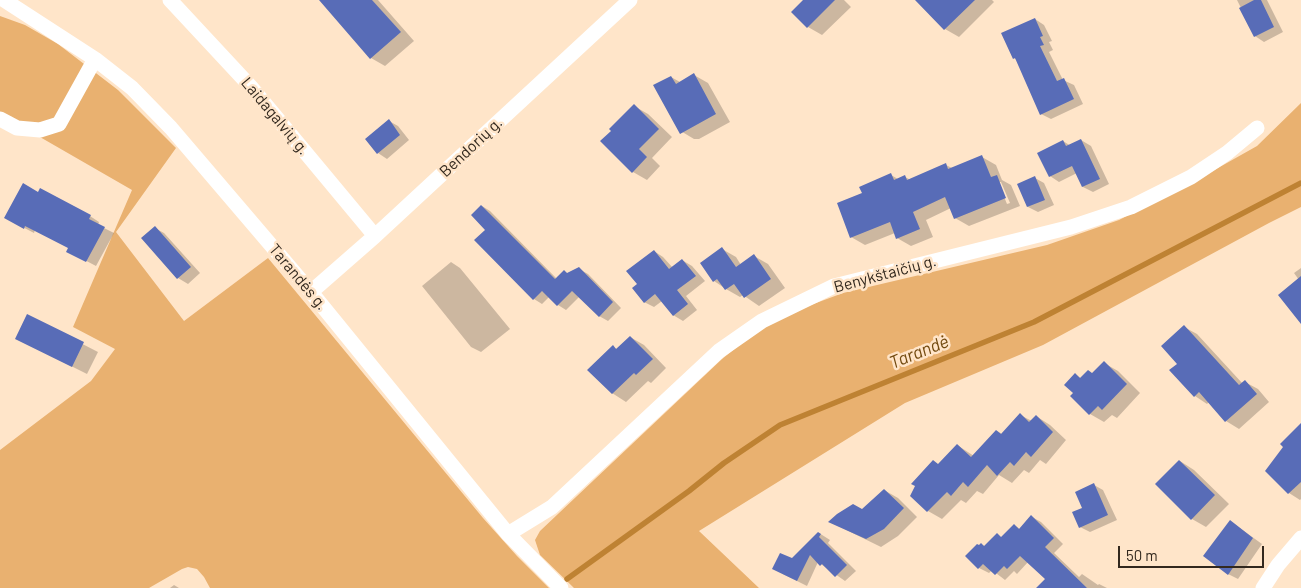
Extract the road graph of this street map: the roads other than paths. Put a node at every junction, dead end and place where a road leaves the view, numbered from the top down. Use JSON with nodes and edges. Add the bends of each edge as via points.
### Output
{"nodes":[{"id":1,"x":4,"y":0,"type":"edge"},
{"id":2,"x":170,"y":0,"type":"edge"},
{"id":3,"x":630,"y":0,"type":"edge"},
{"id":4,"x":95,"y":59,"type":"junction"},
{"id":5,"x":0,"y":119,"type":"edge"},
{"id":6,"x":1257,"y":128,"type":"dead end"},
{"id":7,"x":375,"y":236,"type":"junction"},
{"id":8,"x":310,"y":292,"type":"junction"},
{"id":9,"x":508,"y":534,"type":"junction"},
{"id":10,"x":1301,"y":538,"type":"edge"},
{"id":11,"x":561,"y":588,"type":"edge"},
{"id":12,"x":1263,"y":588,"type":"edge"}],
"edges":[{"from":1,"to":4,"type":"street","name":"Tarandės g."},
{"from":2,"to":7,"type":"street","name":"Laidagalvių g.","via":[[251,87]]},
{"from":3,"to":7,"type":"street","name":"Bendorių g."},
{"from":4,"to":5,"type":"street","via":[[59,124],[40,130],[18,128]]},
{"from":4,"to":8,"type":"street","name":"Tarandės g.","via":[[132,88],[171,128]]},
{"from":6,"to":9,"type":"street","name":"Benykštaičių g.","via":[[1227,154],[1191,177],[1131,207],[1071,227],[834,286],[762,321],[719,351],[552,507]]},
{"from":7,"to":8,"type":"street","name":"Bendorių g."},
{"from":8,"to":9,"type":"street","name":"Tarandės g."},
{"from":9,"to":11,"type":"street","name":"Tarandės g."},
{"from":10,"to":12,"type":"street"}]}
